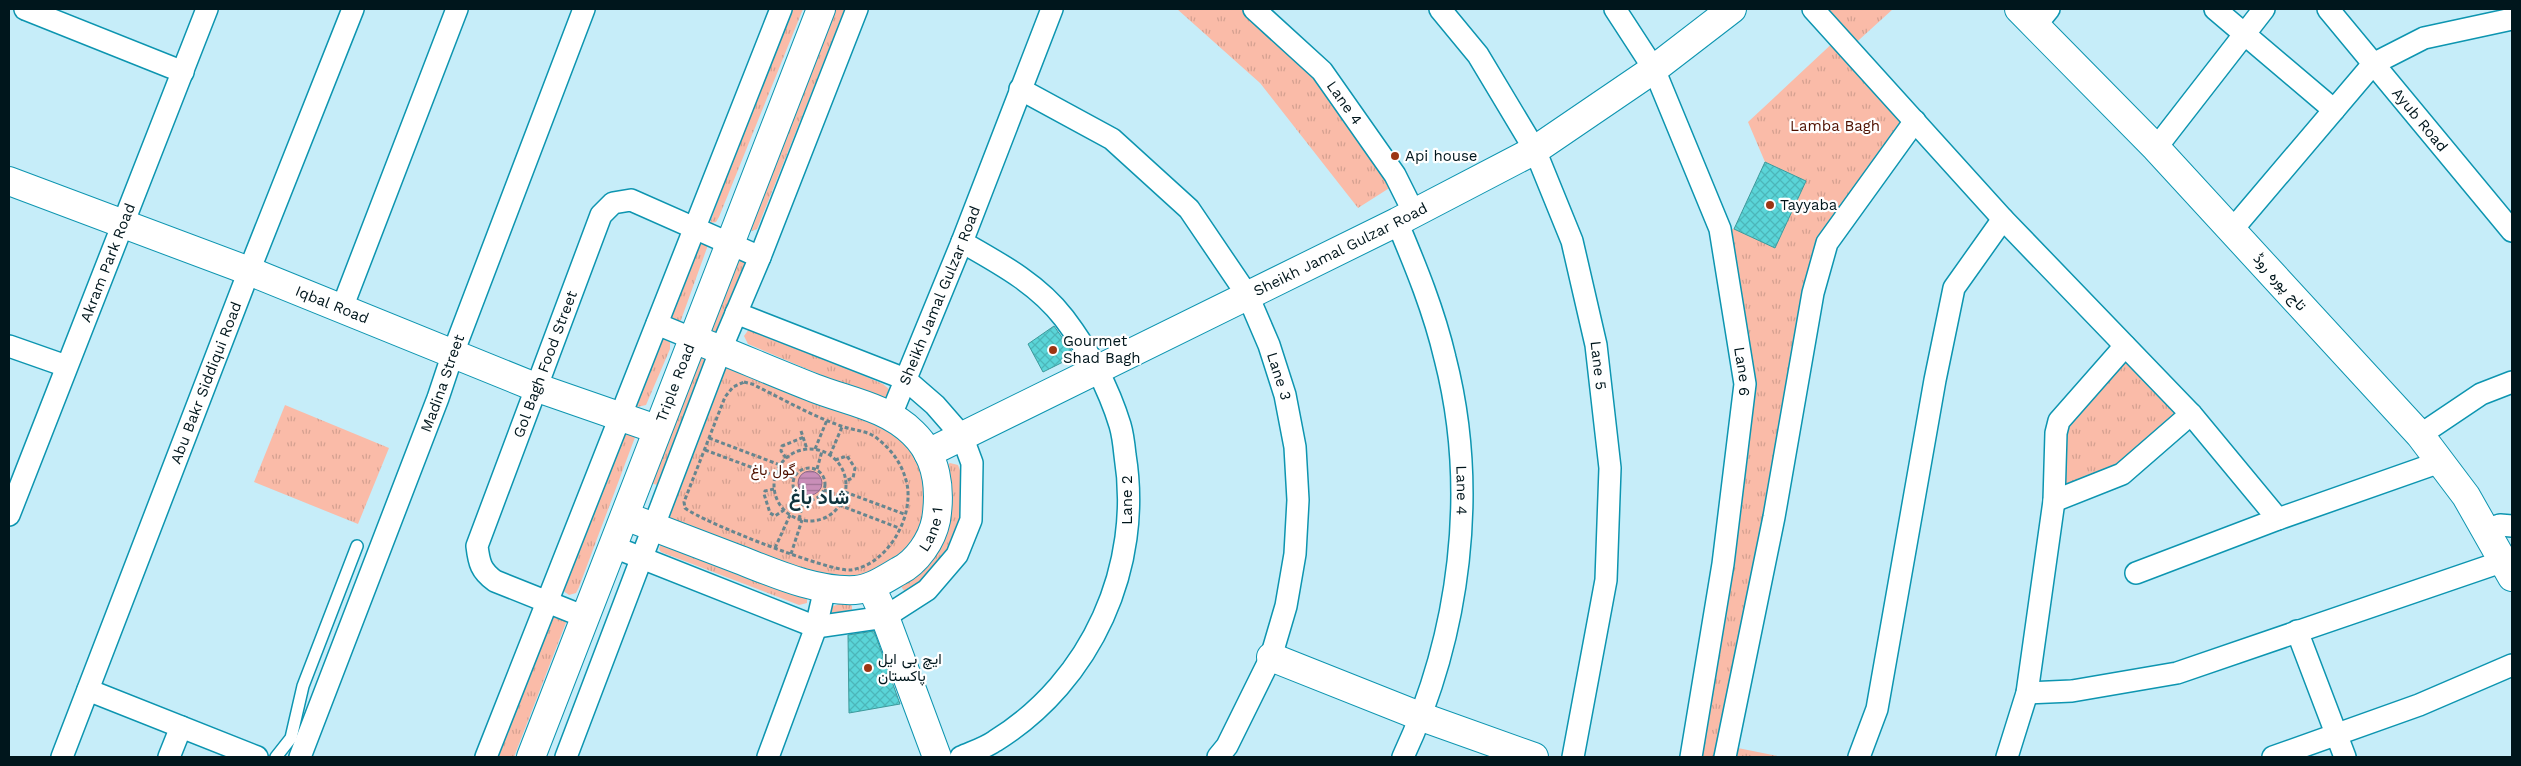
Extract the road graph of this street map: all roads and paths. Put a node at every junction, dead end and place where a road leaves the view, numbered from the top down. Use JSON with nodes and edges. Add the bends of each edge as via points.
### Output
{"nodes":[{"id":1,"x":25,"y":9,"type":"edge"},
{"id":2,"x":207,"y":9,"type":"edge"},
{"id":3,"x":354,"y":9,"type":"edge"},
{"id":4,"x":457,"y":9,"type":"edge"},
{"id":5,"x":584,"y":9,"type":"edge"},
{"id":6,"x":781,"y":9,"type":"edge"},
{"id":7,"x":821,"y":9,"type":"edge"},
{"id":8,"x":857,"y":9,"type":"edge"},
{"id":9,"x":1052,"y":9,"type":"edge"},
{"id":10,"x":1254,"y":9,"type":"edge"},
{"id":11,"x":1440,"y":9,"type":"edge"},
{"id":12,"x":1615,"y":9,"type":"edge"},
{"id":13,"x":1732,"y":9,"type":"edge"},
{"id":14,"x":1813,"y":9,"type":"edge"},
{"id":15,"x":2215,"y":9,"type":"edge"},
{"id":16,"x":2264,"y":9,"type":"edge"},
{"id":17,"x":2328,"y":9,"type":"edge"},
{"id":18,"x":2035,"y":14,"type":"edge"},
{"id":19,"x":68,"y":17,"type":"edge"},
{"id":20,"x":2512,"y":19,"type":"edge"},
{"id":21,"x":2245,"y":34,"type":"junction"},
{"id":22,"x":2373,"y":64,"type":"junction"},
{"id":23,"x":1654,"y":69,"type":"junction"},
{"id":24,"x":183,"y":72,"type":"junction"},
{"id":25,"x":1020,"y":88,"type":"junction"},
{"id":26,"x":2334,"y":110,"type":"junction"},
{"id":27,"x":1915,"y":121,"type":"junction"},
{"id":28,"x":2156,"y":148,"type":"junction"},
{"id":29,"x":1535,"y":150,"type":"junction"},
{"id":30,"x":9,"y":181,"type":"edge"},
{"id":31,"x":1405,"y":218,"type":"junction"},
{"id":32,"x":2002,"y":219,"type":"junction"},
{"id":33,"x":2510,"y":223,"type":"edge"},
{"id":34,"x":122,"y":224,"type":"junction"},
{"id":35,"x":695,"y":229,"type":"junction"},
{"id":36,"x":2232,"y":230,"type":"junction"},
{"id":37,"x":962,"y":242,"type":"junction"},
{"id":38,"x":728,"y":244,"type":"junction"},
{"id":39,"x":760,"y":257,"type":"junction"},
{"id":40,"x":249,"y":271,"type":"junction"},
{"id":41,"x":1248,"y":296,"type":"junction"},
{"id":42,"x":342,"y":308,"type":"junction"},
{"id":43,"x":736,"y":313,"type":"junction"},
{"id":44,"x":657,"y":324,"type":"junction"},
{"id":45,"x":691,"y":338,"type":"junction"},
{"id":46,"x":9,"y":346,"type":"edge"},
{"id":47,"x":2126,"y":346,"type":"junction"},
{"id":48,"x":721,"y":349,"type":"junction"},
{"id":49,"x":453,"y":353,"type":"junction"},
{"id":50,"x":66,"y":366,"type":"junction"},
{"id":51,"x":1099,"y":370,"type":"junction"},
{"id":52,"x":905,"y":380,"type":"junction"},
{"id":53,"x":2512,"y":382,"type":"edge"},
{"id":54,"x":535,"y":387,"type":"junction"},
{"id":55,"x":2191,"y":414,"type":"junction"},
{"id":56,"x":891,"y":415,"type":"junction"},
{"id":57,"x":620,"y":416,"type":"junction"},
{"id":58,"x":827,"y":420,"type":"junction"},
{"id":59,"x":842,"y":427,"type":"junction"},
{"id":60,"x":656,"y":428,"type":"junction"},
{"id":61,"x":801,"y":431,"type":"dead end"},
{"id":62,"x":2420,"y":435,"type":"junction"},
{"id":63,"x":962,"y":436,"type":"junction"},
{"id":64,"x":804,"y":437,"type":"junction"},
{"id":65,"x":710,"y":438,"type":"junction"},
{"id":66,"x":806,"y":449,"type":"junction"},
{"id":67,"x":814,"y":449,"type":"junction"},
{"id":68,"x":705,"y":450,"type":"junction"},
{"id":69,"x":822,"y":451,"type":"junction"},
{"id":70,"x":928,"y":453,"type":"junction"},
{"id":71,"x":830,"y":455,"type":"junction"},
{"id":72,"x":786,"y":458,"type":"junction"},
{"id":73,"x":835,"y":460,"type":"junction"},
{"id":74,"x":2440,"y":462,"type":"junction"},
{"id":75,"x":780,"y":465,"type":"junction"},
{"id":76,"x":817,"y":469,"type":"junction"},
{"id":77,"x":777,"y":471,"type":"junction"},
{"id":78,"x":775,"y":476,"type":"junction"},
{"id":79,"x":794,"y":478,"type":"junction"},
{"id":80,"x":845,"y":481,"type":"junction"},
{"id":81,"x":774,"y":489,"type":"junction"},
{"id":82,"x":824,"y":490,"type":"junction"},
{"id":83,"x":844,"y":494,"type":"junction"},
{"id":84,"x":804,"y":499,"type":"junction"},
{"id":85,"x":2054,"y":501,"type":"junction"},
{"id":86,"x":840,"y":505,"type":"junction"},
{"id":87,"x":784,"y":510,"type":"junction"},
{"id":88,"x":904,"y":514,"type":"junction"},
{"id":89,"x":9,"y":515,"type":"edge"},
{"id":90,"x":790,"y":515,"type":"junction"},
{"id":91,"x":625,"y":516,"type":"junction"},
{"id":92,"x":2278,"y":519,"type":"junction"},
{"id":93,"x":800,"y":520,"type":"junction"},
{"id":94,"x":2512,"y":526,"type":"edge"},
{"id":95,"x":653,"y":527,"type":"junction"},
{"id":96,"x":899,"y":528,"type":"junction"},
{"id":97,"x":2486,"y":530,"type":"junction"},
{"id":98,"x":357,"y":546,"type":"dead end"},
{"id":99,"x":614,"y":547,"type":"junction"},
{"id":100,"x":776,"y":548,"type":"junction"},
{"id":101,"x":792,"y":554,"type":"junction"},
{"id":102,"x":641,"y":558,"type":"junction"},
{"id":103,"x":2508,"y":569,"type":"edge"},
{"id":104,"x":2136,"y":573,"type":"dead end"},
{"id":105,"x":871,"y":587,"type":"junction"},
{"id":106,"x":825,"y":588,"type":"junction"},
{"id":107,"x":547,"y":601,"type":"junction"},
{"id":108,"x":585,"y":617,"type":"junction"},
{"id":109,"x":885,"y":617,"type":"junction"},
{"id":110,"x":816,"y":627,"type":"junction"},
{"id":111,"x":2298,"y":631,"type":"junction"},
{"id":112,"x":1271,"y":657,"type":"junction"},
{"id":113,"x":2512,"y":665,"type":"edge"},
{"id":114,"x":88,"y":690,"type":"junction"},
{"id":115,"x":2027,"y":694,"type":"junction"},
{"id":116,"x":1422,"y":717,"type":"junction"},
{"id":117,"x":181,"y":727,"type":"junction"},
{"id":118,"x":2336,"y":735,"type":"junction"},
{"id":119,"x":62,"y":757,"type":"edge"},
{"id":120,"x":169,"y":757,"type":"edge"},
{"id":121,"x":258,"y":757,"type":"edge"},
{"id":122,"x":276,"y":757,"type":"edge"},
{"id":123,"x":300,"y":757,"type":"edge"},
{"id":124,"x":486,"y":757,"type":"edge"},
{"id":125,"x":531,"y":757,"type":"edge"},
{"id":126,"x":566,"y":757,"type":"edge"},
{"id":127,"x":768,"y":757,"type":"edge"},
{"id":128,"x":937,"y":757,"type":"edge"},
{"id":129,"x":961,"y":757,"type":"edge"},
{"id":130,"x":1218,"y":757,"type":"edge"},
{"id":131,"x":1403,"y":757,"type":"edge"},
{"id":132,"x":1534,"y":757,"type":"edge"},
{"id":133,"x":1573,"y":757,"type":"edge"},
{"id":134,"x":1691,"y":757,"type":"edge"},
{"id":135,"x":1725,"y":757,"type":"edge"},
{"id":136,"x":1860,"y":757,"type":"edge"},
{"id":137,"x":2006,"y":757,"type":"edge"},
{"id":138,"x":2273,"y":757,"type":"edge"},
{"id":139,"x":2345,"y":757,"type":"edge"}],
"edges":[{"from":1,"to":19,"type":"street"},
{"from":2,"to":24,"type":"street","name":"Akram Park Road"},
{"from":3,"to":40,"type":"street","name":"Abu Bakr Siddiqui Road"},
{"from":4,"to":42,"type":"street"},
{"from":5,"to":49,"type":"street","name":"Madina Street"},
{"from":6,"to":35,"type":"street"},
{"from":7,"to":38,"type":"main road","name":"Triple Road"},
{"from":8,"to":39,"type":"street"},
{"from":9,"to":25,"type":"street","name":"Sheikh Jamal Gulzar Road"},
{"from":10,"to":31,"type":"street","name":"Lane 4","via":[[1322,71],[1395,175]]},
{"from":11,"to":29,"type":"street","name":"Lane 5","via":[[1478,55]]},
{"from":12,"to":23,"type":"street","name":"Lane 6"},
{"from":13,"to":23,"type":"main road","name":"Sheikh Jamal Gulzar Road"},
{"from":14,"to":27,"type":"street"},
{"from":15,"to":21,"type":"street"},
{"from":16,"to":21,"type":"street"},
{"from":17,"to":22,"type":"street","name":"Ayub Road"},
{"from":18,"to":28,"type":"main road","name":"تاج پورہ روڈ"},
{"from":19,"to":24,"type":"street"},
{"from":20,"to":22,"type":"street","via":[[2424,38]]},
{"from":21,"to":26,"type":"street"},
{"from":21,"to":28,"type":"street"},
{"from":22,"to":26,"type":"street"},
{"from":22,"to":33,"type":"street","name":"Ayub Road"},
{"from":23,"to":29,"type":"main road","name":"Sheikh Jamal Gulzar Road"},
{"from":23,"to":134,"type":"street","name":"Lane 6","via":[[1720,229],[1745,384],[1723,564]]},
{"from":24,"to":34,"type":"street","name":"Akram Park Road"},
{"from":25,"to":37,"type":"street","name":"Sheikh Jamal Gulzar Road"},
{"from":25,"to":41,"type":"street","name":"Lane 3","via":[[1112,139],[1189,209]]},
{"from":26,"to":36,"type":"street"},
{"from":27,"to":32,"type":"street"},
{"from":27,"to":135,"type":"street","via":[[1827,243],[1812,293],[1774,517]]},
{"from":28,"to":36,"type":"main road","name":"تاج پورہ روڈ"},
{"from":29,"to":31,"type":"main road","name":"Sheikh Jamal Gulzar Road"},
{"from":29,"to":133,"type":"street","name":"Lane 5","via":[[1572,241],[1596,345],[1610,468],[1606,580]]},
{"from":30,"to":34,"type":"main road","name":"Iqbal Road"},
{"from":31,"to":41,"type":"main road","name":"Sheikh Jamal Gulzar Road"},
{"from":31,"to":116,"type":"street","name":"Lane 4","via":[[1446,359],[1458,430],[1462,503],[1457,576],[1447,630]]},
{"from":32,"to":47,"type":"street"},
{"from":32,"to":136,"type":"street","via":[[1954,288],[1877,709]]},
{"from":34,"to":40,"type":"main road","name":"Iqbal Road"},
{"from":34,"to":50,"type":"street","name":"Akram Park Road"},
{"from":35,"to":38,"type":"street","name":"Gol Bagh Food Street"},
{"from":35,"to":44,"type":"street"},
{"from":35,"to":54,"type":"street","name":"Gol Bagh Food Street","via":[[631,200],[613,204],[601,215]]},
{"from":36,"to":62,"type":"main road","name":"تاج پورہ روڈ"},
{"from":37,"to":51,"type":"street","name":"Lane 2","via":[[1024,280],[1063,317]]},
{"from":37,"to":52,"type":"street","name":"Sheikh Jamal Gulzar Road"},
{"from":38,"to":39,"type":"street","name":"Gol Bagh Food Street"},
{"from":38,"to":45,"type":"main road","name":"Triple Road"},
{"from":39,"to":43,"type":"street"},
{"from":40,"to":42,"type":"main road","name":"Iqbal Road"},
{"from":40,"to":114,"type":"street","name":"Abu Bakr Siddiqui Road"},
{"from":41,"to":51,"type":"main road","name":"Sheikh Jamal Gulzar Road"},
{"from":41,"to":112,"type":"street","name":"Lane 3","via":[[1270,344],[1285,395],[1295,447],[1298,500],[1296,554],[1286,606]]},
{"from":42,"to":49,"type":"main road","name":"Iqbal Road"},
{"from":43,"to":48,"type":"street"},
{"from":43,"to":52,"type":"street"},
{"from":44,"to":45,"type":"street"},
{"from":44,"to":57,"type":"street"},
{"from":45,"to":48,"type":"main road","name":"Lane 1"},
{"from":45,"to":60,"type":"main road","name":"Triple Road"},
{"from":46,"to":50,"type":"street"},
{"from":47,"to":55,"type":"street"},
{"from":47,"to":85,"type":"street","via":[[2059,421]]},
{"from":48,"to":56,"type":"main road","name":"Lane 1","via":[[814,388]]},
{"from":48,"to":95,"type":"street"},
{"from":49,"to":54,"type":"main road","name":"Iqbal Road"},
{"from":49,"to":123,"type":"street","name":"Madina Street"},
{"from":50,"to":89,"type":"street","name":"Akram Park Road"},
{"from":51,"to":63,"type":"main road","name":"Sheikh Jamal Gulzar Road"},
{"from":51,"to":129,"type":"street","name":"Lane 2","via":[[1120,426],[1130,486],[1127,546],[1110,605],[1082,658],[1043,704],[995,741]]},
{"from":52,"to":56,"type":"street","name":"Sheikh Jamal Gulzar Road"},
{"from":52,"to":63,"type":"street","via":[[936,405]]},
{"from":53,"to":62,"type":"street","via":[[2482,394]]},
{"from":54,"to":57,"type":"main road","name":"Iqbal Road"},
{"from":54,"to":107,"type":"street","name":"Gol Bagh Food Street","via":[[477,546],[484,574]]},
{"from":55,"to":85,"type":"street","via":[[2122,474]]},
{"from":55,"to":92,"type":"street"},
{"from":56,"to":70,"type":"main road","name":"Lane 1","via":[[914,433]]},
{"from":57,"to":60,"type":"main road","name":"Iqbal Road"},
{"from":57,"to":107,"type":"street"},
{"from":58,"to":59,"type":"path"},
{"from":58,"to":65,"type":"path","via":[[744,382],[733,387],[725,397]]},
{"from":58,"to":67,"type":"path"},
{"from":59,"to":71,"type":"path"},
{"from":59,"to":88,"type":"path","via":[[864,431],[893,452],[907,485]]},
{"from":60,"to":91,"type":"main road","name":"Triple Road"},
{"from":61,"to":64,"type":"path"},
{"from":62,"to":74,"type":"main road","name":"تاج پورہ روڈ"},
{"from":63,"to":70,"type":"main road","name":"Sheikh Jamal Gulzar Road"},
{"from":63,"to":109,"type":"street","via":[[972,463],[971,520],[957,556],[927,590]]},
{"from":64,"to":66,"type":"path"},
{"from":64,"to":72,"type":"path","via":[[782,446],[781,451]]},
{"from":65,"to":68,"type":"path"},
{"from":65,"to":75,"type":"path"},
{"from":66,"to":67,"type":"path"},
{"from":66,"to":72,"type":"path"},
{"from":67,"to":69,"type":"path"},
{"from":68,"to":78,"type":"path"},
{"from":68,"to":100,"type":"path","via":[[684,502],[685,508]]},
{"from":69,"to":71,"type":"path"},
{"from":69,"to":76,"type":"path"},
{"from":70,"to":105,"type":"main road","name":"Lane 1","via":[[939,499],[935,524],[925,546],[909,566]]},
{"from":71,"to":73,"type":"path"},
{"from":72,"to":75,"type":"path"},
{"from":73,"to":80,"type":"path"},
{"from":73,"to":80,"type":"path","via":[[847,456],[854,468],[853,478]]},
{"from":74,"to":92,"type":"street"},
{"from":74,"to":97,"type":"main road","name":"تاج پورہ روڈ"},
{"from":75,"to":77,"type":"path"},
{"from":76,"to":79,"type":"path","via":[[806,468]]},
{"from":76,"to":82,"type":"path","via":[[825,480]]},
{"from":77,"to":78,"type":"path"},
{"from":77,"to":79,"type":"path"},
{"from":78,"to":81,"type":"path"},
{"from":79,"to":84,"type":"path","via":[[796,493]]},
{"from":80,"to":83,"type":"path"},
{"from":81,"to":87,"type":"path"},
{"from":81,"to":87,"type":"path","via":[[764,494],[770,512],[775,516]]},
{"from":82,"to":83,"type":"path"},
{"from":82,"to":84,"type":"path","via":[[818,498]]},
{"from":83,"to":86,"type":"path"},
{"from":83,"to":88,"type":"path"},
{"from":84,"to":93,"type":"path"},
{"from":85,"to":115,"type":"street"},
{"from":86,"to":93,"type":"path","via":[[819,520]]},
{"from":86,"to":96,"type":"path"},
{"from":87,"to":90,"type":"path"},
{"from":88,"to":96,"type":"path"},
{"from":90,"to":93,"type":"path"},
{"from":90,"to":100,"type":"path"},
{"from":91,"to":95,"type":"main road","name":"Lane 1"},
{"from":91,"to":99,"type":"main road","name":"Triple Road"},
{"from":92,"to":104,"type":"street"},
{"from":93,"to":101,"type":"path"},
{"from":94,"to":97,"type":"street","via":[[2500,525]]},
{"from":95,"to":102,"type":"street"},
{"from":95,"to":106,"type":"main road","name":"Lane 1","via":[[774,573]]},
{"from":96,"to":101,"type":"path","via":[[882,555],[867,566],[841,570]]},
{"from":97,"to":103,"type":"main road","name":"تاج پورہ روڈ"},
{"from":98,"to":122,"type":"lane","via":[[303,686],[292,738]]},
{"from":99,"to":102,"type":"street"},
{"from":99,"to":108,"type":"main road","name":"Triple Road"},
{"from":100,"to":101,"type":"path"},
{"from":102,"to":110,"type":"street"},
{"from":102,"to":126,"type":"street"},
{"from":103,"to":111,"type":"street"},
{"from":105,"to":106,"type":"main road","name":"Lane 1","via":[[855,590]]},
{"from":105,"to":109,"type":"main road"},
{"from":106,"to":110,"type":"street"},
{"from":107,"to":108,"type":"street","name":"Gol Bagh Food Street"},
{"from":107,"to":124,"type":"street"},
{"from":108,"to":125,"type":"main road","name":"Triple Road"},
{"from":109,"to":110,"type":"street"},
{"from":109,"to":128,"type":"main road"},
{"from":110,"to":127,"type":"street"},
{"from":111,"to":115,"type":"street","via":[[2177,673],[2072,691]]},
{"from":111,"to":118,"type":"street"},
{"from":112,"to":116,"type":"main road"},
{"from":112,"to":130,"type":"street","name":"Lane 3","via":[[1227,746]]},
{"from":113,"to":118,"type":"street"},
{"from":114,"to":117,"type":"street"},
{"from":114,"to":119,"type":"street","name":"Abu Bakr Siddiqui Road"},
{"from":115,"to":137,"type":"street"},
{"from":116,"to":131,"type":"street","name":"Lane 4"},
{"from":116,"to":132,"type":"main road"},
{"from":117,"to":120,"type":"street"},
{"from":117,"to":121,"type":"street"},
{"from":118,"to":138,"type":"street"},
{"from":118,"to":139,"type":"street"}]}
